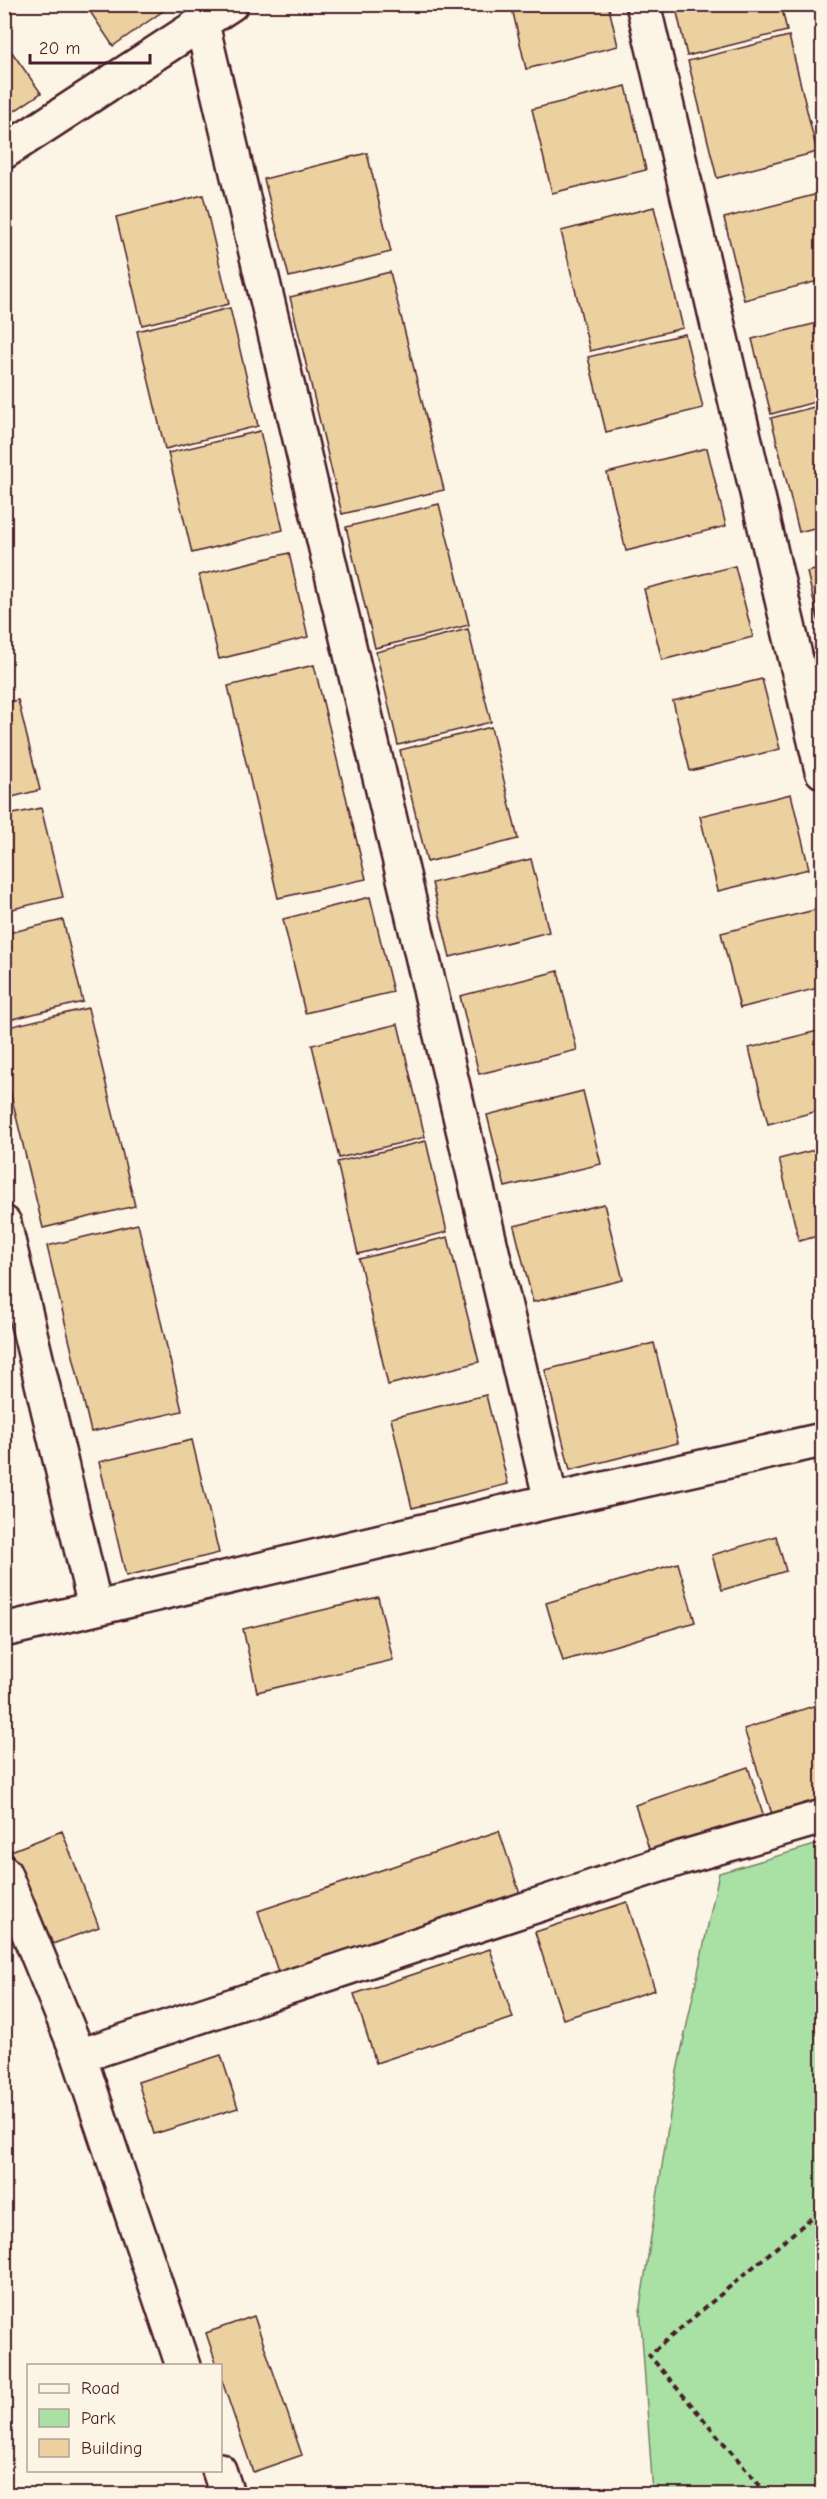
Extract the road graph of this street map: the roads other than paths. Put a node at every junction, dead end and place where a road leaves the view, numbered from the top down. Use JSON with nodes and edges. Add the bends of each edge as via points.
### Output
{"nodes":[{"id":1,"x":231,"y":4,"type":"edge"},
{"id":2,"x":643,"y":4,"type":"edge"},
{"id":3,"x":202,"y":24,"type":"junction"},
{"id":4,"x":4,"y":152,"type":"edge"},
{"id":5,"x":822,"y":771,"type":"edge"},
{"id":6,"x":4,"y":1223,"type":"edge"},
{"id":7,"x":822,"y":1440,"type":"edge"},
{"id":8,"x":551,"y":1501,"type":"junction"},
{"id":9,"x":95,"y":1607,"type":"junction"},
{"id":10,"x":4,"y":1630,"type":"edge"},
{"id":11,"x":822,"y":1817,"type":"edge"},
{"id":12,"x":4,"y":1873,"type":"edge"},
{"id":13,"x":79,"y":2056,"type":"junction"},
{"id":14,"x":182,"y":2364,"type":"edge"},
{"id":15,"x":220,"y":2472,"type":"edge"},
{"id":16,"x":227,"y":2494,"type":"edge"}],
"edges":[{"from":1,"to":3,"type":"street"},
{"from":2,"to":5,"type":"street"},
{"from":3,"to":4,"type":"street"},
{"from":3,"to":8,"type":"street"},
{"from":6,"to":9,"type":"street"},
{"from":7,"to":8,"type":"street"},
{"from":8,"to":9,"type":"street"},
{"from":9,"to":10,"type":"street"},
{"from":11,"to":13,"type":"street","via":[[681,1858]]},
{"from":12,"to":13,"type":"street"},
{"from":13,"to":14,"type":"street"},
{"from":15,"to":16,"type":"street"}]}
